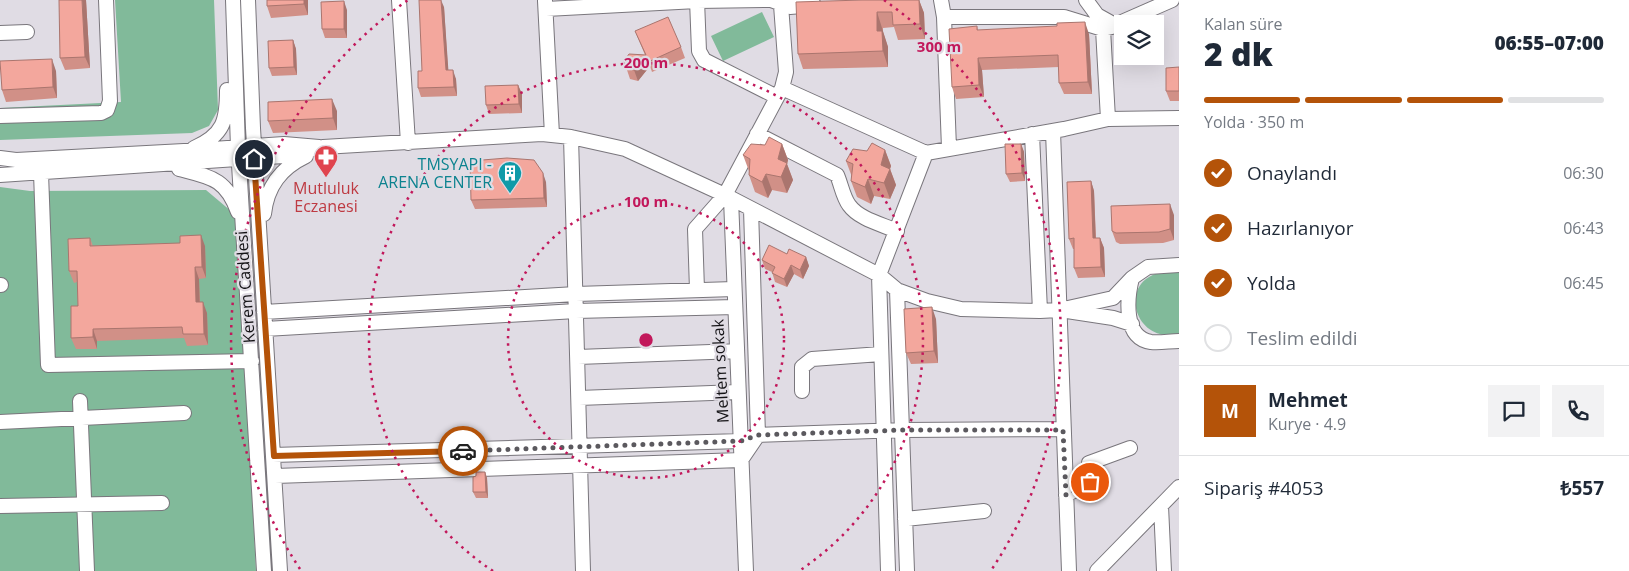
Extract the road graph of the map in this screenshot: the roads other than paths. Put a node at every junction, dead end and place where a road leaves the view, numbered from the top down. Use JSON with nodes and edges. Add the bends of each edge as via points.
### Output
{"nodes":[{"id":1,"x":106,"y":0,"type":"edge"},
{"id":2,"x":232,"y":0,"type":"edge"},
{"id":3,"x":248,"y":0,"type":"edge"},
{"id":4,"x":399,"y":0,"type":"edge"},
{"id":5,"x":697,"y":0,"type":"edge"},
{"id":6,"x":941,"y":0,"type":"edge"},
{"id":7,"x":1086,"y":0,"type":"edge"},
{"id":8,"x":1172,"y":0,"type":"edge"},
{"id":9,"x":774,"y":2,"type":"edge"},
{"id":10,"x":546,"y":4,"type":"edge"},
{"id":11,"x":827,"y":4,"type":"edge"},
{"id":12,"x":944,"y":17,"type":"junction"},
{"id":13,"x":1109,"y":27,"type":"junction"},
{"id":14,"x":27,"y":32,"type":"dead end"},
{"id":15,"x":0,"y":33,"type":"edge"},
{"id":16,"x":235,"y":63,"type":"junction"},
{"id":17,"x":780,"y":92,"type":"junction"},
{"id":18,"x":0,"y":116,"type":"edge"},
{"id":19,"x":1179,"y":118,"type":"edge"},
{"id":20,"x":1108,"y":119,"type":"junction"},
{"id":21,"x":1053,"y":130,"type":"junction"},
{"id":22,"x":756,"y":134,"type":"junction"},
{"id":23,"x":1032,"y":134,"type":"junction"},
{"id":24,"x":552,"y":135,"type":"junction"},
{"id":25,"x":571,"y":137,"type":"junction"},
{"id":26,"x":408,"y":143,"type":"junction"},
{"id":27,"x":322,"y":147,"type":"junction"},
{"id":28,"x":949,"y":148,"type":"junction"},
{"id":29,"x":184,"y":151,"type":"junction"},
{"id":30,"x":254,"y":152,"type":"junction"},
{"id":31,"x":926,"y":153,"type":"junction"},
{"id":32,"x":238,"y":154,"type":"junction"},
{"id":33,"x":0,"y":158,"type":"edge"},
{"id":34,"x":167,"y":165,"type":"junction"},
{"id":35,"x":41,"y":173,"type":"junction"},
{"id":36,"x":0,"y":175,"type":"edge"},
{"id":37,"x":728,"y":197,"type":"junction"},
{"id":38,"x":751,"y":209,"type":"junction"},
{"id":39,"x":896,"y":231,"type":"junction"},
{"id":40,"x":244,"y":232,"type":"junction"},
{"id":41,"x":260,"y":240,"type":"junction"},
{"id":42,"x":1179,"y":265,"type":"edge"},
{"id":43,"x":879,"y":275,"type":"junction"},
{"id":44,"x":1132,"y":278,"type":"junction"},
{"id":45,"x":734,"y":289,"type":"junction"},
{"id":46,"x":697,"y":290,"type":"junction"},
{"id":47,"x":897,"y":290,"type":"junction"},
{"id":48,"x":576,"y":294,"type":"junction"},
{"id":49,"x":735,"y":307,"type":"junction"},
{"id":50,"x":1040,"y":310,"type":"junction"},
{"id":51,"x":1059,"y":310,"type":"junction"},
{"id":52,"x":576,"y":311,"type":"junction"},
{"id":53,"x":264,"y":312,"type":"junction"},
{"id":54,"x":1132,"y":324,"type":"junction"},
{"id":55,"x":265,"y":329,"type":"junction"},
{"id":56,"x":1164,"y":341,"type":"junction"},
{"id":57,"x":1179,"y":341,"type":"edge"},
{"id":58,"x":1179,"y":350,"type":"edge"},
{"id":59,"x":737,"y":351,"type":"junction"},
{"id":60,"x":880,"y":354,"type":"junction"},
{"id":61,"x":578,"y":357,"type":"junction"},
{"id":62,"x":252,"y":361,"type":"junction"},
{"id":63,"x":802,"y":390,"type":"dead end"},
{"id":64,"x":738,"y":392,"type":"junction"},
{"id":65,"x":579,"y":398,"type":"junction"},
{"id":66,"x":80,"y":401,"type":"dead end"},
{"id":67,"x":184,"y":413,"type":"dead end"},
{"id":68,"x":81,"y":419,"type":"junction"},
{"id":69,"x":0,"y":422,"type":"edge"},
{"id":70,"x":903,"y":430,"type":"junction"},
{"id":71,"x":1063,"y":430,"type":"junction"},
{"id":72,"x":883,"y":431,"type":"junction"},
{"id":73,"x":758,"y":435,"type":"junction"},
{"id":74,"x":741,"y":441,"type":"junction"},
{"id":75,"x":580,"y":448,"type":"junction"},
{"id":76,"x":1130,"y":448,"type":"dead end"},
{"id":77,"x":274,"y":456,"type":"junction"},
{"id":78,"x":741,"y":460,"type":"junction"},
{"id":79,"x":581,"y":466,"type":"junction"},
{"id":80,"x":275,"y":476,"type":"junction"},
{"id":81,"x":1179,"y":487,"type":"edge"},
{"id":82,"x":1066,"y":495,"type":"junction"},
{"id":83,"x":162,"y":503,"type":"dead end"},
{"id":84,"x":84,"y":504,"type":"junction"},
{"id":85,"x":0,"y":506,"type":"edge"},
{"id":86,"x":1161,"y":506,"type":"junction"},
{"id":87,"x":984,"y":511,"type":"dead end"},
{"id":88,"x":905,"y":519,"type":"junction"},
{"id":89,"x":87,"y":571,"type":"edge"},
{"id":90,"x":264,"y":571,"type":"edge"},
{"id":91,"x":280,"y":571,"type":"edge"},
{"id":92,"x":583,"y":571,"type":"edge"},
{"id":93,"x":746,"y":571,"type":"edge"},
{"id":94,"x":888,"y":571,"type":"edge"},
{"id":95,"x":906,"y":571,"type":"edge"},
{"id":96,"x":1069,"y":571,"type":"edge"},
{"id":97,"x":1097,"y":571,"type":"edge"},
{"id":98,"x":1164,"y":571,"type":"edge"}],
"edges":[{"from":1,"to":18,"type":"street","via":[[110,101],[106,110],[101,113]]},
{"from":2,"to":16,"type":"street","name":"Kerem Caddesi"},
{"from":3,"to":30,"type":"street","name":"Kerem Caddesi"},
{"from":4,"to":26,"type":"street"},
{"from":5,"to":9,"type":"street"},
{"from":5,"to":10,"type":"street"},
{"from":5,"to":17,"type":"street","via":[[699,52],[704,60]]},
{"from":6,"to":12,"type":"street"},
{"from":7,"to":13,"type":"street"},
{"from":8,"to":13,"type":"street"},
{"from":9,"to":11,"type":"street","via":[[790,7]]},
{"from":9,"to":17,"type":"street","via":[[786,72]]},
{"from":10,"to":24,"type":"street"},
{"from":12,"to":13,"type":"street","via":[[1064,17]]},
{"from":12,"to":28,"type":"street"},
{"from":13,"to":20,"type":"street"},
{"from":14,"to":15,"type":"street"},
{"from":16,"to":29,"type":"street","via":[[228,80],[225,121],[210,139]]},
{"from":16,"to":32,"type":"street","name":"Kerem Caddesi"},
{"from":17,"to":22,"type":"street"},
{"from":17,"to":31,"type":"street"},
{"from":19,"to":20,"type":"street"},
{"from":20,"to":21,"type":"street"},
{"from":21,"to":23,"type":"street"},
{"from":21,"to":51,"type":"street"},
{"from":22,"to":37,"type":"street"},
{"from":22,"to":39,"type":"street","via":[[837,176],[847,203],[853,209]]},
{"from":23,"to":28,"type":"street"},
{"from":23,"to":50,"type":"street"},
{"from":24,"to":25,"type":"street"},
{"from":24,"to":26,"type":"street"},
{"from":25,"to":37,"type":"street","via":[[625,148]]},
{"from":25,"to":48,"type":"street"},
{"from":26,"to":27,"type":"street"},
{"from":27,"to":30,"type":"street","via":[[295,155]]},
{"from":27,"to":41,"type":"street","via":[[290,165],[270,187]]},
{"from":28,"to":31,"type":"street"},
{"from":29,"to":32,"type":"street"},
{"from":29,"to":33,"type":"street","via":[[16,160]]},
{"from":30,"to":32,"type":"street"},
{"from":30,"to":41,"type":"street","name":"Kerem Caddesi"},
{"from":31,"to":39,"type":"street"},
{"from":32,"to":34,"type":"street"},
{"from":32,"to":40,"type":"street","name":"Kerem Caddesi"},
{"from":34,"to":35,"type":"street"},
{"from":34,"to":40,"type":"street","via":[[205,174],[220,183],[234,200]]},
{"from":35,"to":36,"type":"street"},
{"from":35,"to":62,"type":"street","via":[[48,365]]},
{"from":37,"to":38,"type":"street"},
{"from":37,"to":45,"type":"street","name":"Meltem sokak"},
{"from":37,"to":46,"type":"street","via":[[695,229]]},
{"from":38,"to":43,"type":"street"},
{"from":38,"to":73,"type":"street"},
{"from":39,"to":43,"type":"street"},
{"from":40,"to":62,"type":"street","name":"Kerem Caddesi"},
{"from":41,"to":53,"type":"street","name":"Kerem Caddesi"},
{"from":42,"to":44,"type":"street","via":[[1148,267]]},
{"from":43,"to":47,"type":"street"},
{"from":43,"to":60,"type":"street"},
{"from":44,"to":51,"type":"street","via":[[1113,298]]},
{"from":44,"to":54,"type":"street","via":[[1128,295]]},
{"from":45,"to":46,"type":"street"},
{"from":45,"to":49,"type":"street","name":"Meltem sokak"},
{"from":46,"to":48,"type":"street"},
{"from":47,"to":50,"type":"street","via":[[961,309]]},
{"from":47,"to":70,"type":"street"},
{"from":48,"to":52,"type":"street"},
{"from":48,"to":53,"type":"street"},
{"from":49,"to":52,"type":"street"},
{"from":49,"to":59,"type":"street","name":"Meltem sokak"},
{"from":50,"to":51,"type":"street"},
{"from":51,"to":54,"type":"street"},
{"from":51,"to":71,"type":"street"},
{"from":52,"to":55,"type":"street"},
{"from":52,"to":61,"type":"street"},
{"from":53,"to":55,"type":"street","name":"Kerem Caddesi"},
{"from":54,"to":56,"type":"street","via":[[1135,332],[1150,342]]},
{"from":55,"to":77,"type":"street","name":"Kerem Caddesi"},
{"from":56,"to":57,"type":"street"},
{"from":56,"to":58,"type":"street"},
{"from":59,"to":61,"type":"street"},
{"from":59,"to":64,"type":"street","name":"Meltem sokak"},
{"from":60,"to":63,"type":"street","via":[[812,359],[802,367]]},
{"from":60,"to":72,"type":"street"},
{"from":61,"to":65,"type":"street"},
{"from":62,"to":90,"type":"street","name":"Kerem Caddesi"},
{"from":64,"to":65,"type":"street"},
{"from":64,"to":74,"type":"street","name":"Meltem sokak"},
{"from":65,"to":75,"type":"street"},
{"from":66,"to":68,"type":"street"},
{"from":67,"to":68,"type":"street"},
{"from":68,"to":69,"type":"street"},
{"from":68,"to":84,"type":"street"},
{"from":70,"to":71,"type":"street"},
{"from":70,"to":72,"type":"street"},
{"from":70,"to":88,"type":"street"},
{"from":71,"to":82,"type":"street"},
{"from":72,"to":73,"type":"street"},
{"from":72,"to":94,"type":"street"},
{"from":73,"to":74,"type":"street"},
{"from":73,"to":78,"type":"street"},
{"from":74,"to":75,"type":"street"},
{"from":74,"to":78,"type":"street","name":"Meltem sokak"},
{"from":75,"to":77,"type":"street"},
{"from":75,"to":79,"type":"street"},
{"from":76,"to":82,"type":"street","via":[[1089,463],[1090,482]]},
{"from":77,"to":80,"type":"street","name":"Kerem Caddesi"},
{"from":78,"to":79,"type":"street"},
{"from":78,"to":93,"type":"street","name":"Meltem sokak"},
{"from":79,"to":80,"type":"street"},
{"from":79,"to":92,"type":"street"},
{"from":80,"to":91,"type":"street","name":"Kerem Caddesi"},
{"from":81,"to":86,"type":"street"},
{"from":82,"to":96,"type":"street"},
{"from":83,"to":84,"type":"street"},
{"from":84,"to":85,"type":"street"},
{"from":84,"to":89,"type":"street"},
{"from":86,"to":97,"type":"street"},
{"from":86,"to":98,"type":"street"},
{"from":87,"to":88,"type":"street"},
{"from":88,"to":95,"type":"street"}]}
